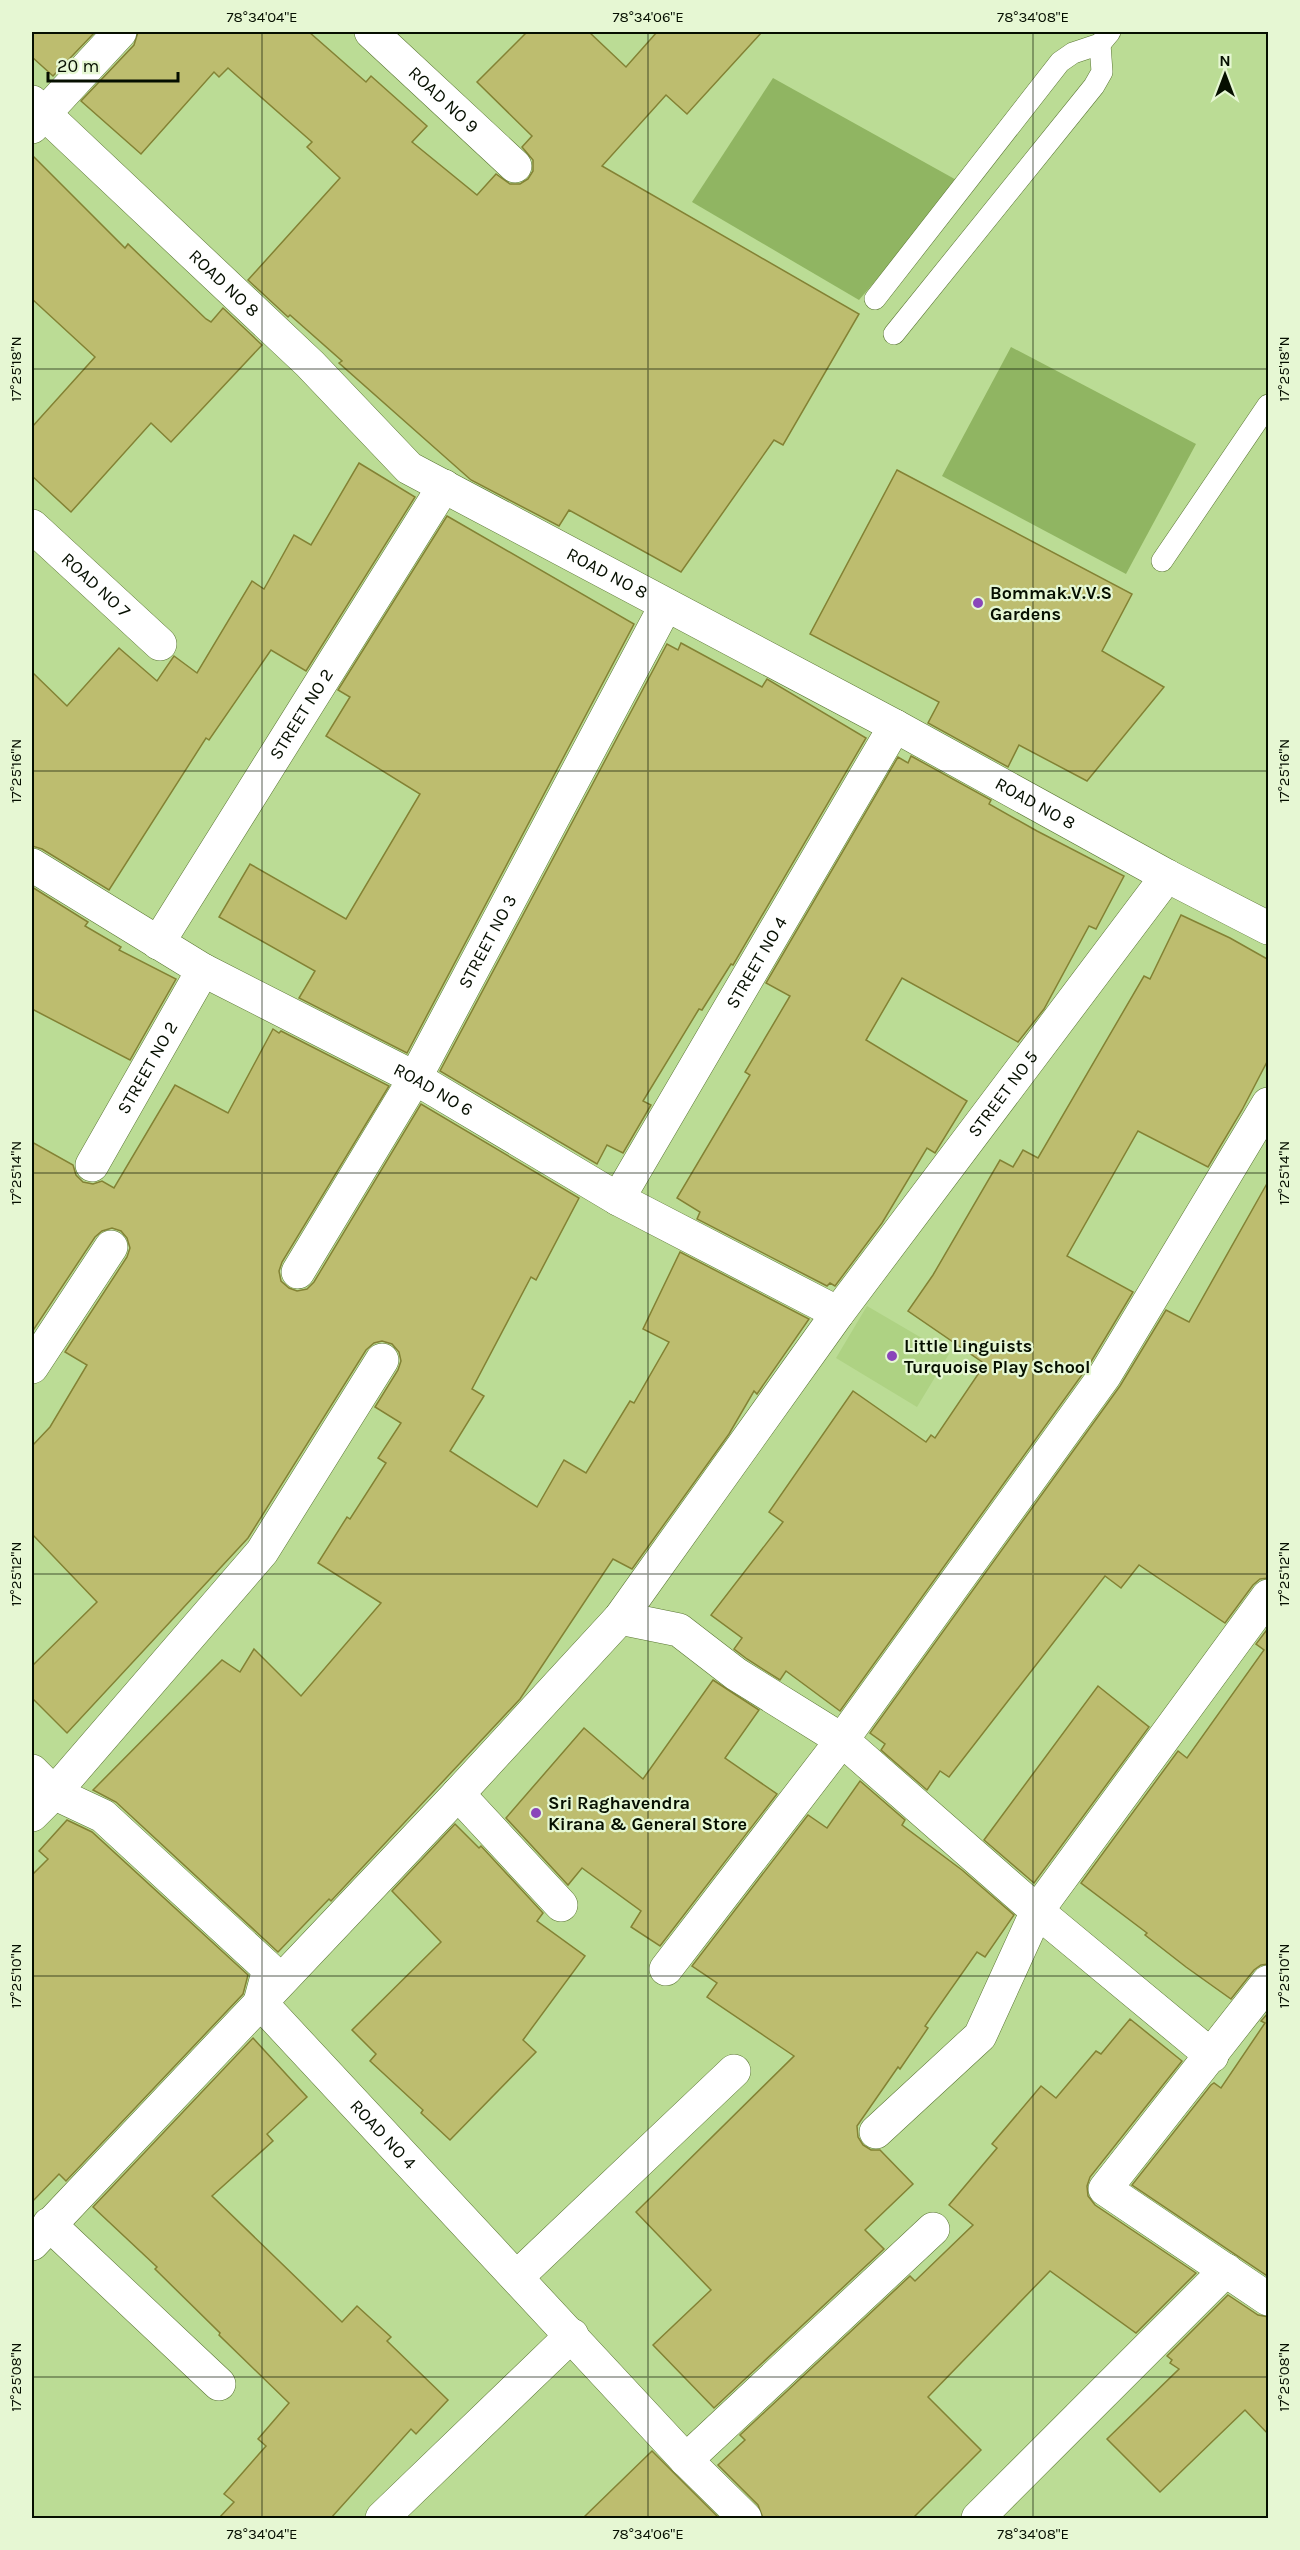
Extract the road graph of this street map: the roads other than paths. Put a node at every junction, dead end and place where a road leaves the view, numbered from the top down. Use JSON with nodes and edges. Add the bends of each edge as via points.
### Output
{"nodes":[{"id":1,"x":120,"y":32,"type":"edge"},
{"id":2,"x":371,"y":32,"type":"edge"},
{"id":3,"x":1105,"y":38,"type":"edge"},
{"id":4,"x":36,"y":114,"type":"edge"},
{"id":5,"x":515,"y":166,"type":"dead end"},
{"id":6,"x":875,"y":299,"type":"dead end"},
{"id":7,"x":894,"y":334,"type":"dead end"},
{"id":8,"x":1269,"y":405,"type":"edge"},
{"id":9,"x":444,"y":486,"type":"junction"},
{"id":10,"x":32,"y":526,"type":"edge"},
{"id":11,"x":1162,"y":561,"type":"dead end"},
{"id":12,"x":666,"y":605,"type":"junction"},
{"id":13,"x":160,"y":644,"type":"dead end"},
{"id":14,"x":894,"y":726,"type":"junction"},
{"id":15,"x":32,"y":865,"type":"edge"},
{"id":16,"x":1167,"y":876,"type":"junction"},
{"id":17,"x":1269,"y":928,"type":"edge"},
{"id":18,"x":158,"y":943,"type":"junction"},
{"id":19,"x":203,"y":970,"type":"junction"},
{"id":20,"x":415,"y":1078,"type":"junction"},
{"id":21,"x":1269,"y":1104,"type":"edge"},
{"id":22,"x":92,"y":1165,"type":"dead end"},
{"id":23,"x":618,"y":1199,"type":"junction"},
{"id":24,"x":111,"y":1247,"type":"dead end"},
{"id":25,"x":298,"y":1272,"type":"dead end"},
{"id":26,"x":838,"y":1312,"type":"junction"},
{"id":27,"x":382,"y":1360,"type":"dead end"},
{"id":28,"x":32,"y":1367,"type":"edge"},
{"id":29,"x":1269,"y":1596,"type":"edge"},
{"id":30,"x":620,"y":1618,"type":"junction"},
{"id":31,"x":842,"y":1740,"type":"junction"},
{"id":32,"x":39,"y":1793,"type":"edge"},
{"id":33,"x":458,"y":1794,"type":"junction"},
{"id":34,"x":561,"y":1905,"type":"dead end"},
{"id":35,"x":1037,"y":1911,"type":"junction"},
{"id":36,"x":666,"y":1969,"type":"dead end"},
{"id":37,"x":1269,"y":1982,"type":"edge"},
{"id":38,"x":260,"y":2002,"type":"junction"},
{"id":39,"x":1212,"y":2056,"type":"junction"},
{"id":40,"x":734,"y":2072,"type":"dead end"},
{"id":41,"x":876,"y":2132,"type":"dead end"},
{"id":42,"x":933,"y":2229,"type":"dead end"},
{"id":43,"x":40,"y":2234,"type":"edge"},
{"id":44,"x":1226,"y":2270,"type":"junction"},
{"id":45,"x":517,"y":2277,"type":"junction"},
{"id":46,"x":1269,"y":2299,"type":"edge"},
{"id":47,"x":572,"y":2335,"type":"junction"},
{"id":48,"x":219,"y":2384,"type":"dead end"},
{"id":49,"x":686,"y":2460,"type":"junction"},
{"id":50,"x":382,"y":2518,"type":"edge"},
{"id":51,"x":745,"y":2518,"type":"edge"},
{"id":52,"x":978,"y":2518,"type":"edge"}],
"edges":[{"from":1,"to":4,"type":"street"},
{"from":2,"to":5,"type":"street","name":"ROAD NO 9"},
{"from":3,"to":6,"type":"lane","via":[[1060,62]]},
{"from":3,"to":7,"type":"lane","via":[[1102,72],[1094,86]]},
{"from":4,"to":9,"type":"street","name":"ROAD NO 8","via":[[310,364],[409,468]]},
{"from":8,"to":11,"type":"lane"},
{"from":9,"to":12,"type":"street","name":"ROAD NO 8"},
{"from":9,"to":18,"type":"street","name":"STREET NO 2"},
{"from":10,"to":13,"type":"street","name":"ROAD NO 7"},
{"from":12,"to":14,"type":"street","name":"ROAD NO 8"},
{"from":12,"to":20,"type":"street","name":"STREET NO 3"},
{"from":14,"to":16,"type":"street","name":"ROAD NO 8"},
{"from":14,"to":23,"type":"street","name":"STREET NO 4"},
{"from":15,"to":18,"type":"street","name":"ROAD NO 6"},
{"from":16,"to":17,"type":"street","name":"ROAD NO 8"},
{"from":16,"to":26,"type":"street","name":"STREET NO 5"},
{"from":18,"to":19,"type":"street","name":"ROAD NO 6"},
{"from":19,"to":20,"type":"street","name":"ROAD NO 6"},
{"from":19,"to":22,"type":"street","name":"STREET NO 2"},
{"from":20,"to":23,"type":"street","name":"ROAD NO 6"},
{"from":20,"to":25,"type":"street","name":"STREET NO 3"},
{"from":21,"to":31,"type":"street","via":[[1105,1375]]},
{"from":23,"to":26,"type":"street","name":"ROAD NO 6"},
{"from":24,"to":28,"type":"street"},
{"from":26,"to":30,"type":"street","name":"STREET NO 5"},
{"from":27,"to":32,"type":"street","via":[[262,1552]]},
{"from":29,"to":35,"type":"street"},
{"from":30,"to":31,"type":"street","via":[[679,1630],[736,1674]]},
{"from":30,"to":33,"type":"street","name":"STREET NO 5"},
{"from":31,"to":35,"type":"street"},
{"from":31,"to":36,"type":"street"},
{"from":32,"to":38,"type":"street","via":[[104,1816],[269,1969]]},
{"from":33,"to":34,"type":"street"},
{"from":33,"to":38,"type":"street","name":"STREET NO 5"},
{"from":35,"to":39,"type":"street"},
{"from":35,"to":41,"type":"street","via":[[980,2036]]},
{"from":37,"to":39,"type":"street"},
{"from":38,"to":43,"type":"street","name":"STREET NO 5"},
{"from":38,"to":45,"type":"street","name":"ROAD NO 4"},
{"from":39,"to":44,"type":"street","via":[[1106,2189]]},
{"from":40,"to":45,"type":"street"},
{"from":42,"to":49,"type":"street"},
{"from":43,"to":48,"type":"street"},
{"from":44,"to":46,"type":"street"},
{"from":44,"to":52,"type":"street"},
{"from":45,"to":47,"type":"street","name":"ROAD NO 4"},
{"from":47,"to":49,"type":"street","name":"ROAD NO 4"},
{"from":47,"to":50,"type":"street"},
{"from":49,"to":51,"type":"street","name":"ROAD NO 4"}]}
